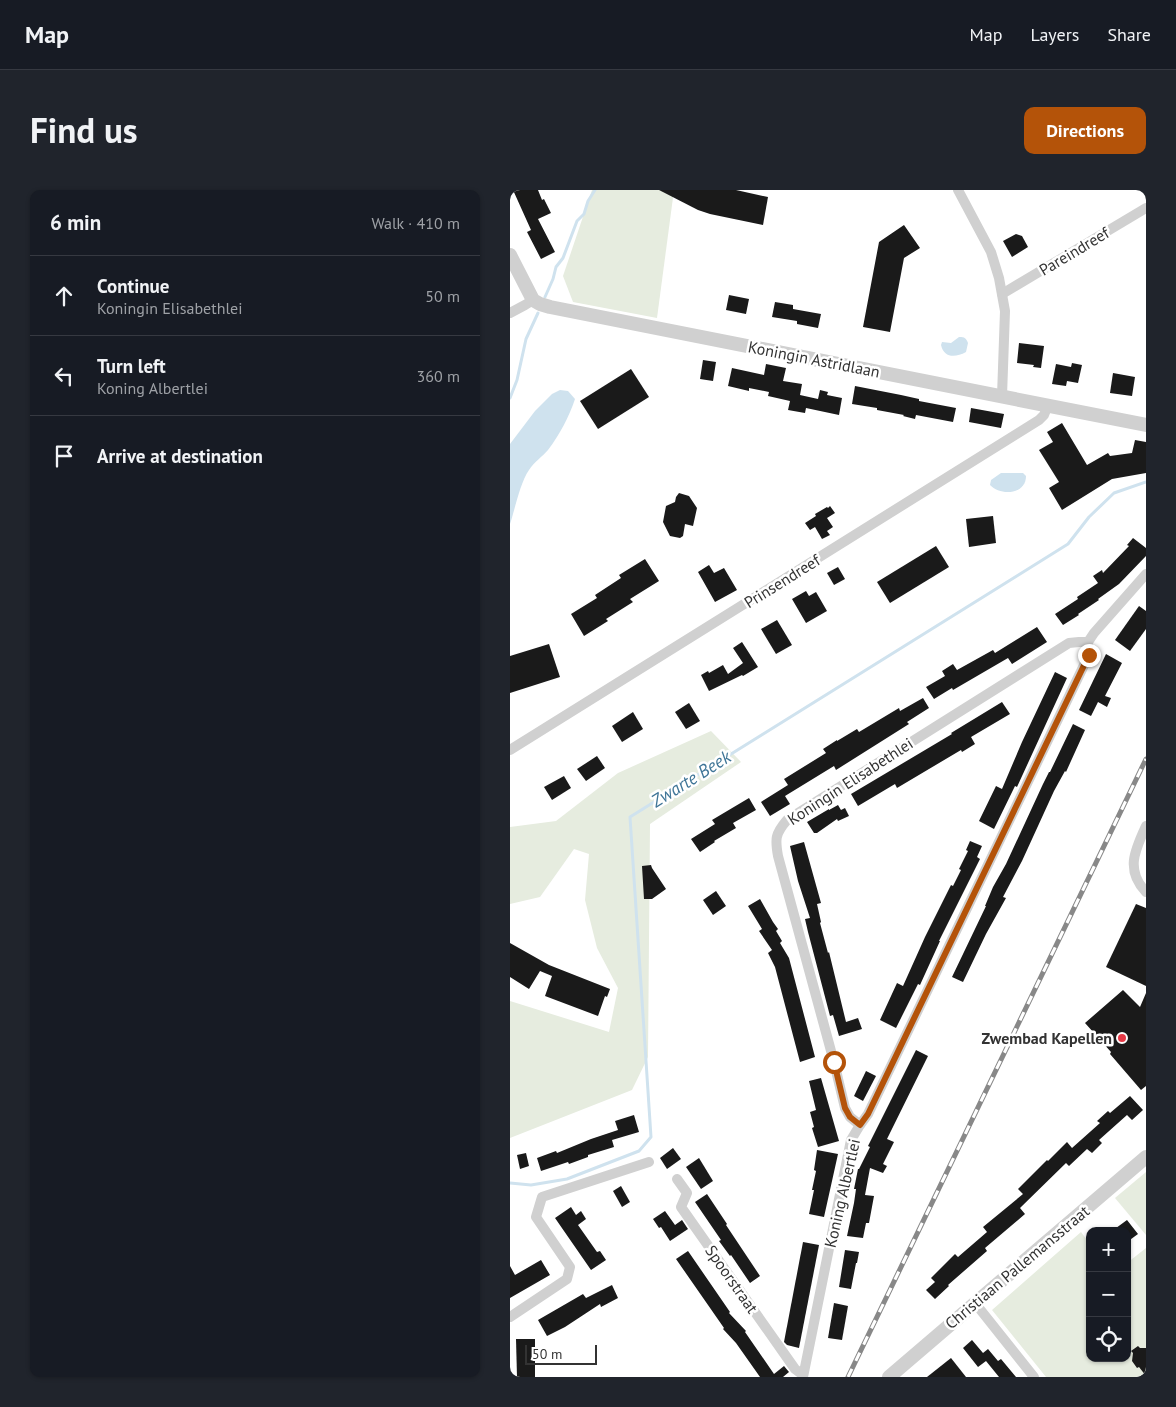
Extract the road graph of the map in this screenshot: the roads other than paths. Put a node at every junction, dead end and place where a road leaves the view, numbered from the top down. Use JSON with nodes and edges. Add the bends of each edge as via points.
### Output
{"nodes":[{"id":1,"x":958,"y":190,"type":"edge"},
{"id":2,"x":1146,"y":208,"type":"edge"},
{"id":3,"x":510,"y":255,"type":"edge"},
{"id":4,"x":1002,"y":294,"type":"junction"},
{"id":5,"x":533,"y":300,"type":"junction"},
{"id":6,"x":510,"y":313,"type":"edge"},
{"id":7,"x":1002,"y":396,"type":"junction"},
{"id":8,"x":1048,"y":405,"type":"junction"},
{"id":9,"x":1146,"y":425,"type":"edge"},
{"id":10,"x":1146,"y":574,"type":"edge"},
{"id":11,"x":1088,"y":642,"type":"junction"},
{"id":12,"x":510,"y":750,"type":"edge"},
{"id":13,"x":1146,"y":826,"type":"edge"},
{"id":14,"x":1146,"y":892,"type":"edge"},
{"id":15,"x":860,"y":1125,"type":"junction"},
{"id":16,"x":1146,"y":1157,"type":"edge"},
{"id":17,"x":650,"y":1162,"type":"dead end"},
{"id":18,"x":677,"y":1178,"type":"dead end"},
{"id":19,"x":975,"y":1303,"type":"junction"},
{"id":20,"x":510,"y":1317,"type":"edge"},
{"id":21,"x":803,"y":1376,"type":"edge"},
{"id":22,"x":889,"y":1377,"type":"edge"},
{"id":23,"x":1034,"y":1377,"type":"edge"}],
"edges":[{"from":1,"to":4,"type":"street","via":[[991,252]]},
{"from":2,"to":4,"type":"street","name":"Pareindreef"},
{"from":3,"to":5,"type":"street"},
{"from":4,"to":7,"type":"street","via":[[1005,311]]},
{"from":5,"to":6,"type":"street"},
{"from":5,"to":7,"type":"street","name":"Koningin Astridlaan","via":[[550,307]]},
{"from":7,"to":8,"type":"street","name":"Koningin Astridlaan"},
{"from":8,"to":9,"type":"street","name":"Koningin Astridlaan"},
{"from":8,"to":12,"type":"street","name":"Prinsendreef","via":[[1039,420]]},
{"from":10,"to":11,"type":"street","name":"Koning Albertlei"},
{"from":11,"to":15,"type":"street","name":"Koning Albertlei","via":[[1089,655],[905,1040]]},
{"from":11,"to":15,"type":"street","name":"Koningin Elisabethlei","via":[[1069,643],[787,820],[778,829],[778,856],[845,1108]]},
{"from":13,"to":14,"type":"street","via":[[1133,859],[1139,885]]},
{"from":15,"to":21,"type":"street","name":"Koning Albertlei","via":[[846,1157]]},
{"from":16,"to":19,"type":"street","name":"Christiaan Pallemansstraat"},
{"from":17,"to":20,"type":"street","via":[[542,1197],[536,1217],[570,1267],[567,1279]]},
{"from":18,"to":21,"type":"street","name":"Spoorstraat","via":[[686,1193],[681,1207],[795,1370]]},
{"from":19,"to":22,"type":"street","name":"Christiaan Pallemansstraat"},
{"from":19,"to":23,"type":"street"}]}
